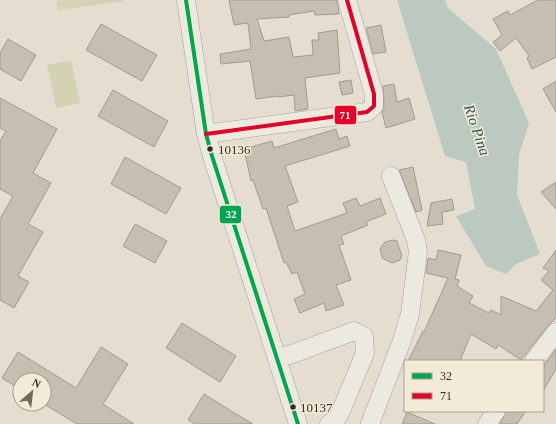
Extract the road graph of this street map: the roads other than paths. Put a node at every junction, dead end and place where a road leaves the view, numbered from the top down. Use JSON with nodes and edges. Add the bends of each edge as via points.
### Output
{"nodes":[{"id":1,"x":186,"y":0,"type":"edge"},
{"id":2,"x":347,"y":0,"type":"edge"},
{"id":3,"x":206,"y":134,"type":"junction"},
{"id":4,"x":392,"y":176,"type":"dead end"},
{"id":5,"x":556,"y":332,"type":"edge"},
{"id":6,"x":276,"y":358,"type":"junction"},
{"id":7,"x":535,"y":360,"type":"edge"},
{"id":8,"x":495,"y":412,"type":"edge"},
{"id":9,"x":298,"y":424,"type":"edge"},
{"id":10,"x":329,"y":424,"type":"edge"},
{"id":11,"x":370,"y":424,"type":"edge"},
{"id":12,"x":487,"y":424,"type":"edge"}],
"edges":[{"from":1,"to":3,"type":"street"},
{"from":2,"to":3,"type":"street","via":[[374,94],[374,106],[367,112]]},
{"from":3,"to":6,"type":"street"},
{"from":4,"to":11,"type":"street","via":[[418,252],[410,314],[402,342]]},
{"from":5,"to":7,"type":"street"},
{"from":6,"to":9,"type":"street"},
{"from":6,"to":10,"type":"street","via":[[354,331],[364,336],[365,353],[341,411],[336,420]]},
{"from":8,"to":12,"type":"street"}]}
